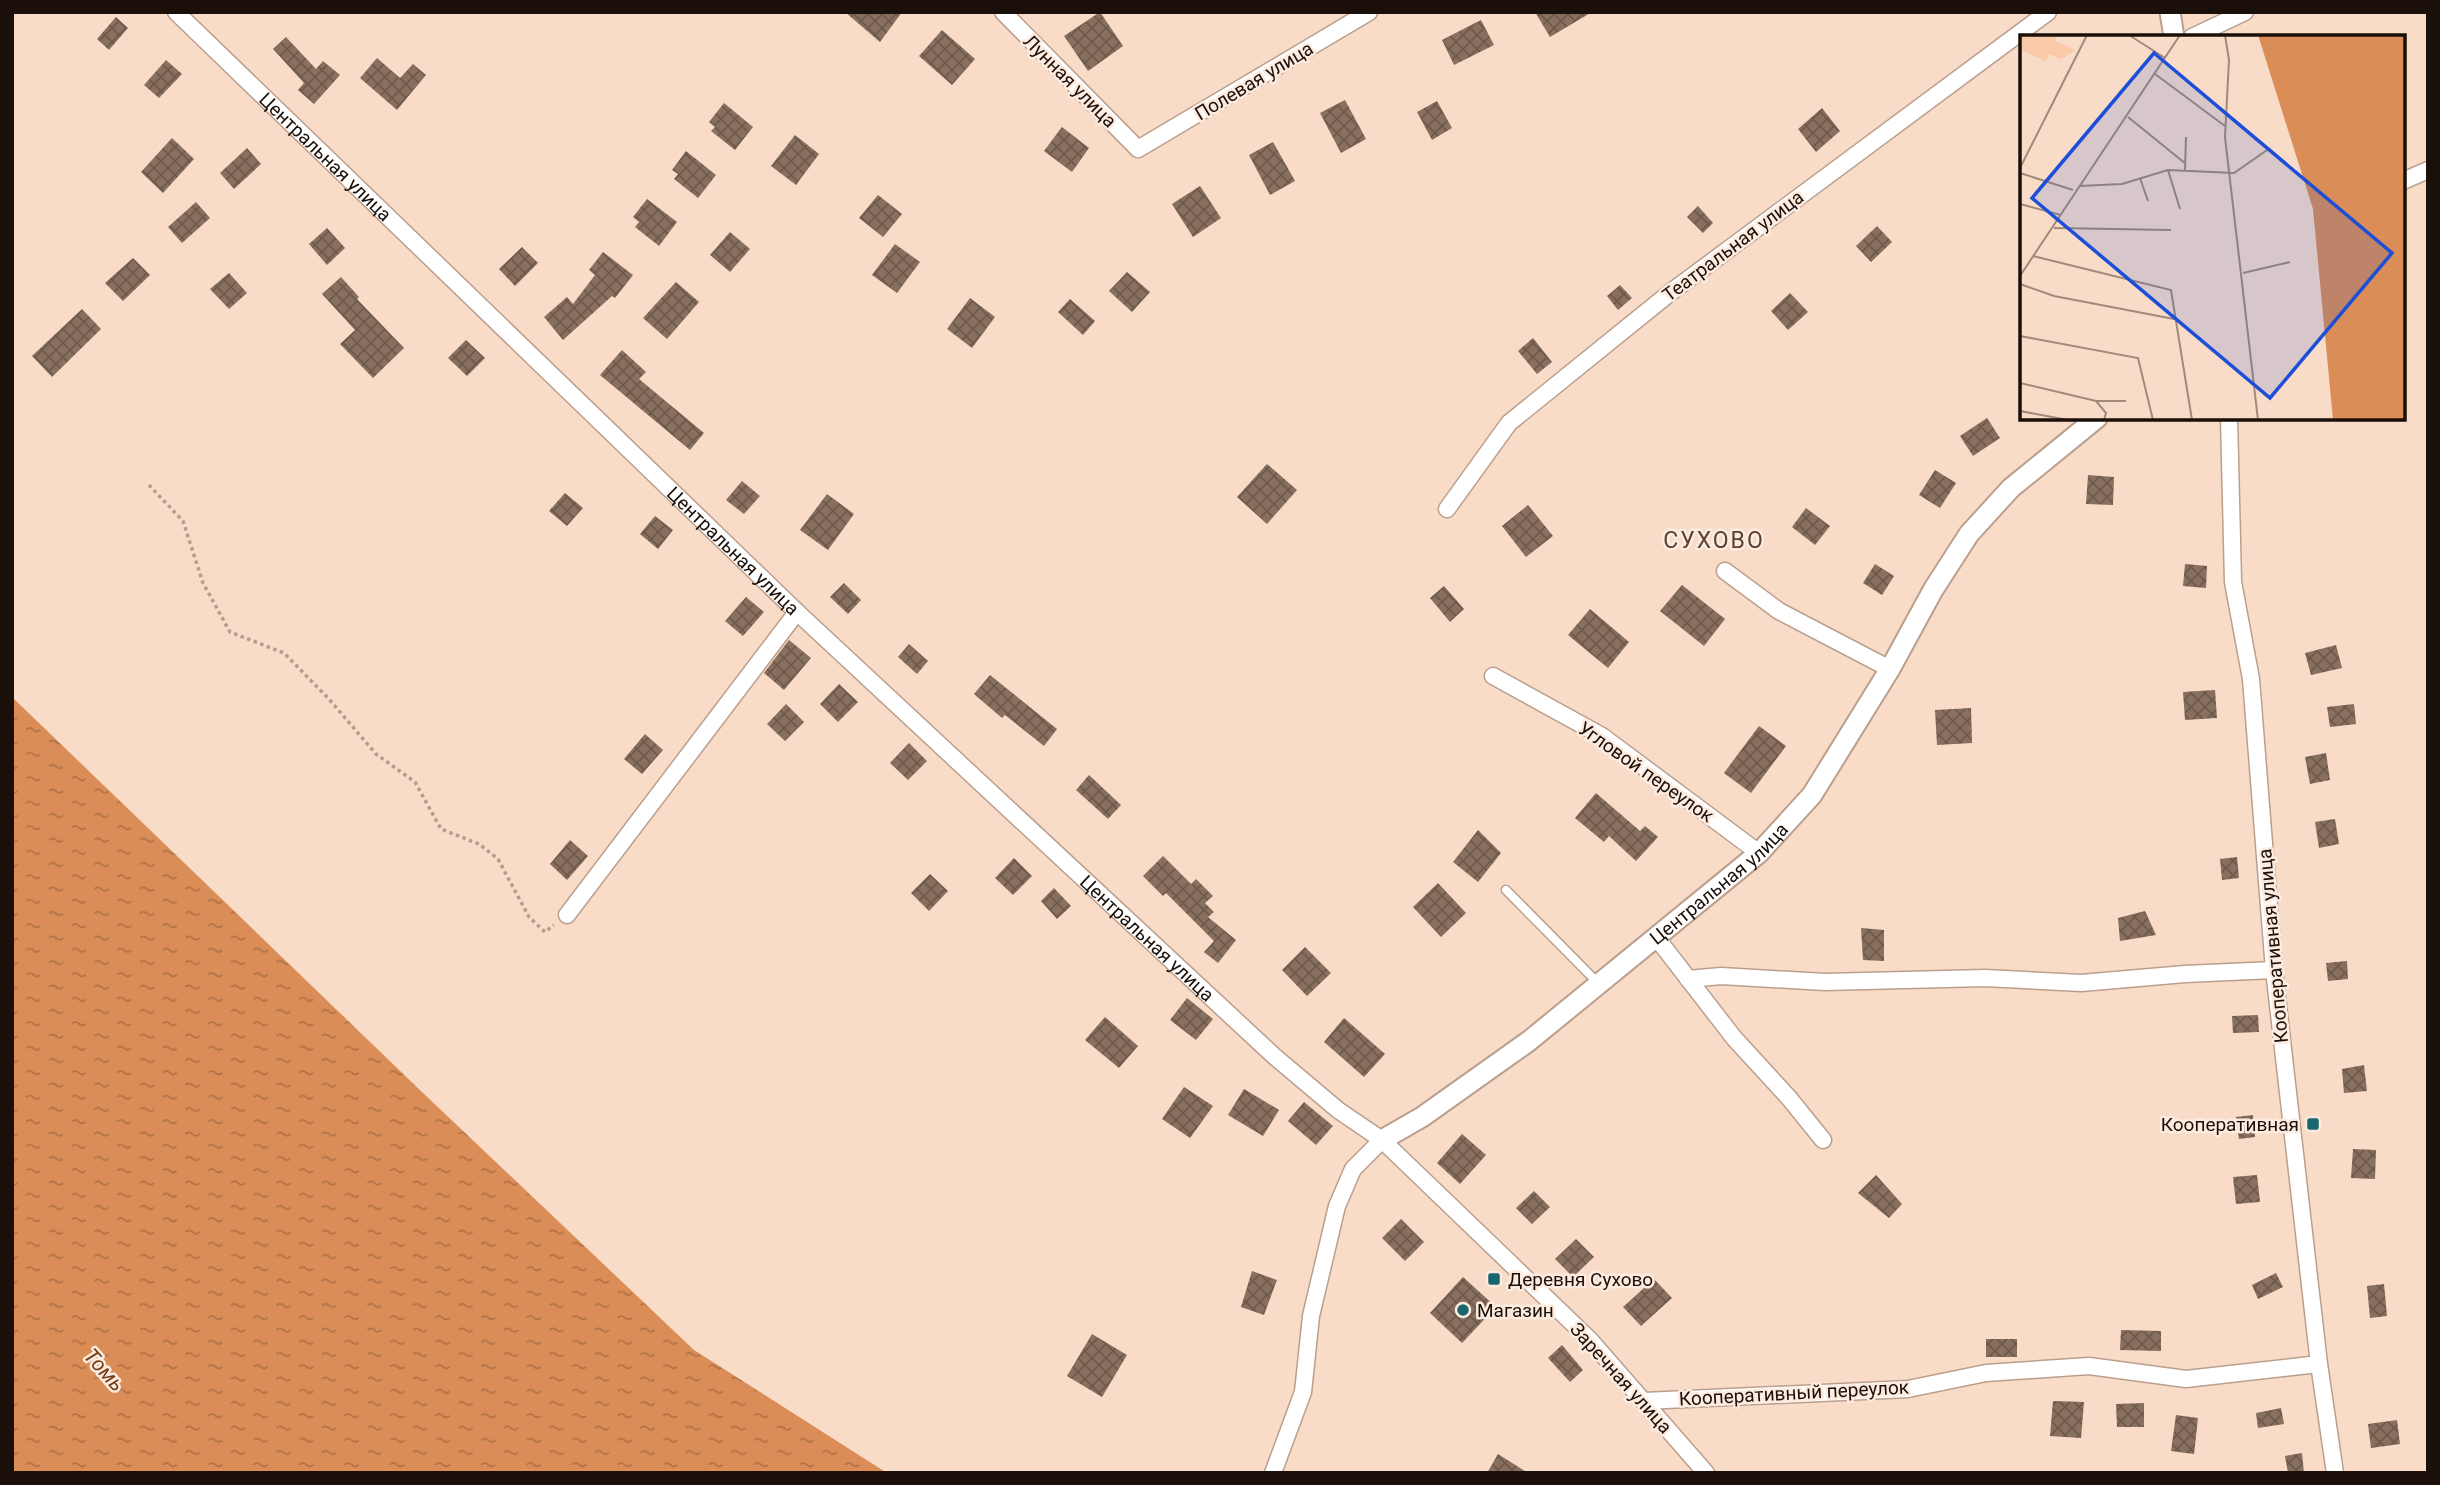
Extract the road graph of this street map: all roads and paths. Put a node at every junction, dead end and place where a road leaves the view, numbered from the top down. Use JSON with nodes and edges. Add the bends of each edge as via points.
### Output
{"nodes":[{"id":1,"x":176,"y":12,"type":"edge"},
{"id":2,"x":1003,"y":12,"type":"edge"},
{"id":3,"x":1369,"y":12,"type":"edge"},
{"id":4,"x":2048,"y":12,"type":"edge"},
{"id":5,"x":2170,"y":12,"type":"edge"},
{"id":6,"x":2245,"y":12,"type":"edge"},
{"id":7,"x":2174,"y":35,"type":"edge"},
{"id":8,"x":2196,"y":35,"type":"edge"},
{"id":9,"x":1138,"y":149,"type":"joint"},
{"id":10,"x":2428,"y":170,"type":"edge"},
{"id":11,"x":2405,"y":180,"type":"edge"},
{"id":12,"x":2095,"y":420,"type":"edge"},
{"id":13,"x":2229,"y":420,"type":"edge"},
{"id":14,"x":149,"y":485,"type":"dead end"},
{"id":15,"x":1447,"y":509,"type":"dead end"},
{"id":16,"x":1726,"y":571,"type":"dead end"},
{"id":17,"x":797,"y":612,"type":"junction"},
{"id":18,"x":1890,"y":669,"type":"junction"},
{"id":19,"x":1493,"y":676,"type":"dead end"},
{"id":20,"x":1759,"y":853,"type":"junction"},
{"id":21,"x":1506,"y":890,"type":"dead end"},
{"id":22,"x":567,"y":915,"type":"joint"},
{"id":23,"x":1656,"y":937,"type":"junction"},
{"id":24,"x":2274,"y":970,"type":"junction"},
{"id":25,"x":1688,"y":979,"type":"junction"},
{"id":26,"x":1599,"y":984,"type":"junction"},
{"id":27,"x":1382,"y":1140,"type":"junction"},
{"id":28,"x":1823,"y":1140,"type":"dead end"},
{"id":29,"x":2319,"y":1364,"type":"junction"},
{"id":30,"x":1644,"y":1401,"type":"junction"},
{"id":31,"x":1273,"y":1473,"type":"edge"},
{"id":32,"x":1706,"y":1473,"type":"edge"},
{"id":33,"x":2335,"y":1473,"type":"edge"}],
"edges":[{"from":1,"to":17,"type":"street","name":"Центральная улица"},
{"from":2,"to":9,"type":"street","name":"Лунная улица"},
{"from":3,"to":9,"type":"street","name":"Полевая улица"},
{"from":4,"to":15,"type":"street","name":"Театральная улица","via":[[1671,292],[1509,423]]},
{"from":5,"to":7,"type":"street"},
{"from":6,"to":8,"type":"street"},
{"from":10,"to":11,"type":"street"},
{"from":12,"to":18,"type":"street","name":"Центральная улица","via":[[2011,488],[1969,534]]},
{"from":13,"to":24,"type":"street","name":"Кооперативная улица","via":[[2232,582],[2251,679]]},
{"from":14,"to":22,"type":"path","via":[[183,521],[203,583],[230,632],[284,653],[376,754],[415,782],[441,829],[479,844],[498,859],[529,917],[545,932]]},
{"from":16,"to":18,"type":"street","via":[[1779,611]]},
{"from":17,"to":22,"type":"street"},
{"from":17,"to":27,"type":"street","name":"Центральная улица","via":[[1274,1056]]},
{"from":18,"to":20,"type":"street","name":"Центральная улица","via":[[1812,794]]},
{"from":19,"to":20,"type":"street","name":"Угловой переулок","via":[[1602,736]]},
{"from":20,"to":23,"type":"street","name":"Центральная улица"},
{"from":21,"to":26,"type":"lane"},
{"from":23,"to":25,"type":"street"},
{"from":23,"to":26,"type":"street","name":"Центральная улица"},
{"from":24,"to":25,"type":"street","via":[[2081,983],[1985,978]]},
{"from":24,"to":29,"type":"street","name":"Кооперативная улица"},
{"from":25,"to":28,"type":"street"},
{"from":26,"to":27,"type":"street","name":"Центральная улица","via":[[1529,1041]]},
{"from":27,"to":30,"type":"street","name":"Заречная улица","via":[[1590,1340]]},
{"from":27,"to":31,"type":"street","via":[[1353,1168],[1337,1206],[1311,1316],[1303,1392]]},
{"from":29,"to":30,"type":"street","name":"Кооперативный переулок","via":[[2186,1378],[2089,1366],[1986,1373],[1908,1389]]},
{"from":29,"to":33,"type":"street","name":"Кооперативная улица"},
{"from":30,"to":32,"type":"street","name":"Заречная улица"}]}
